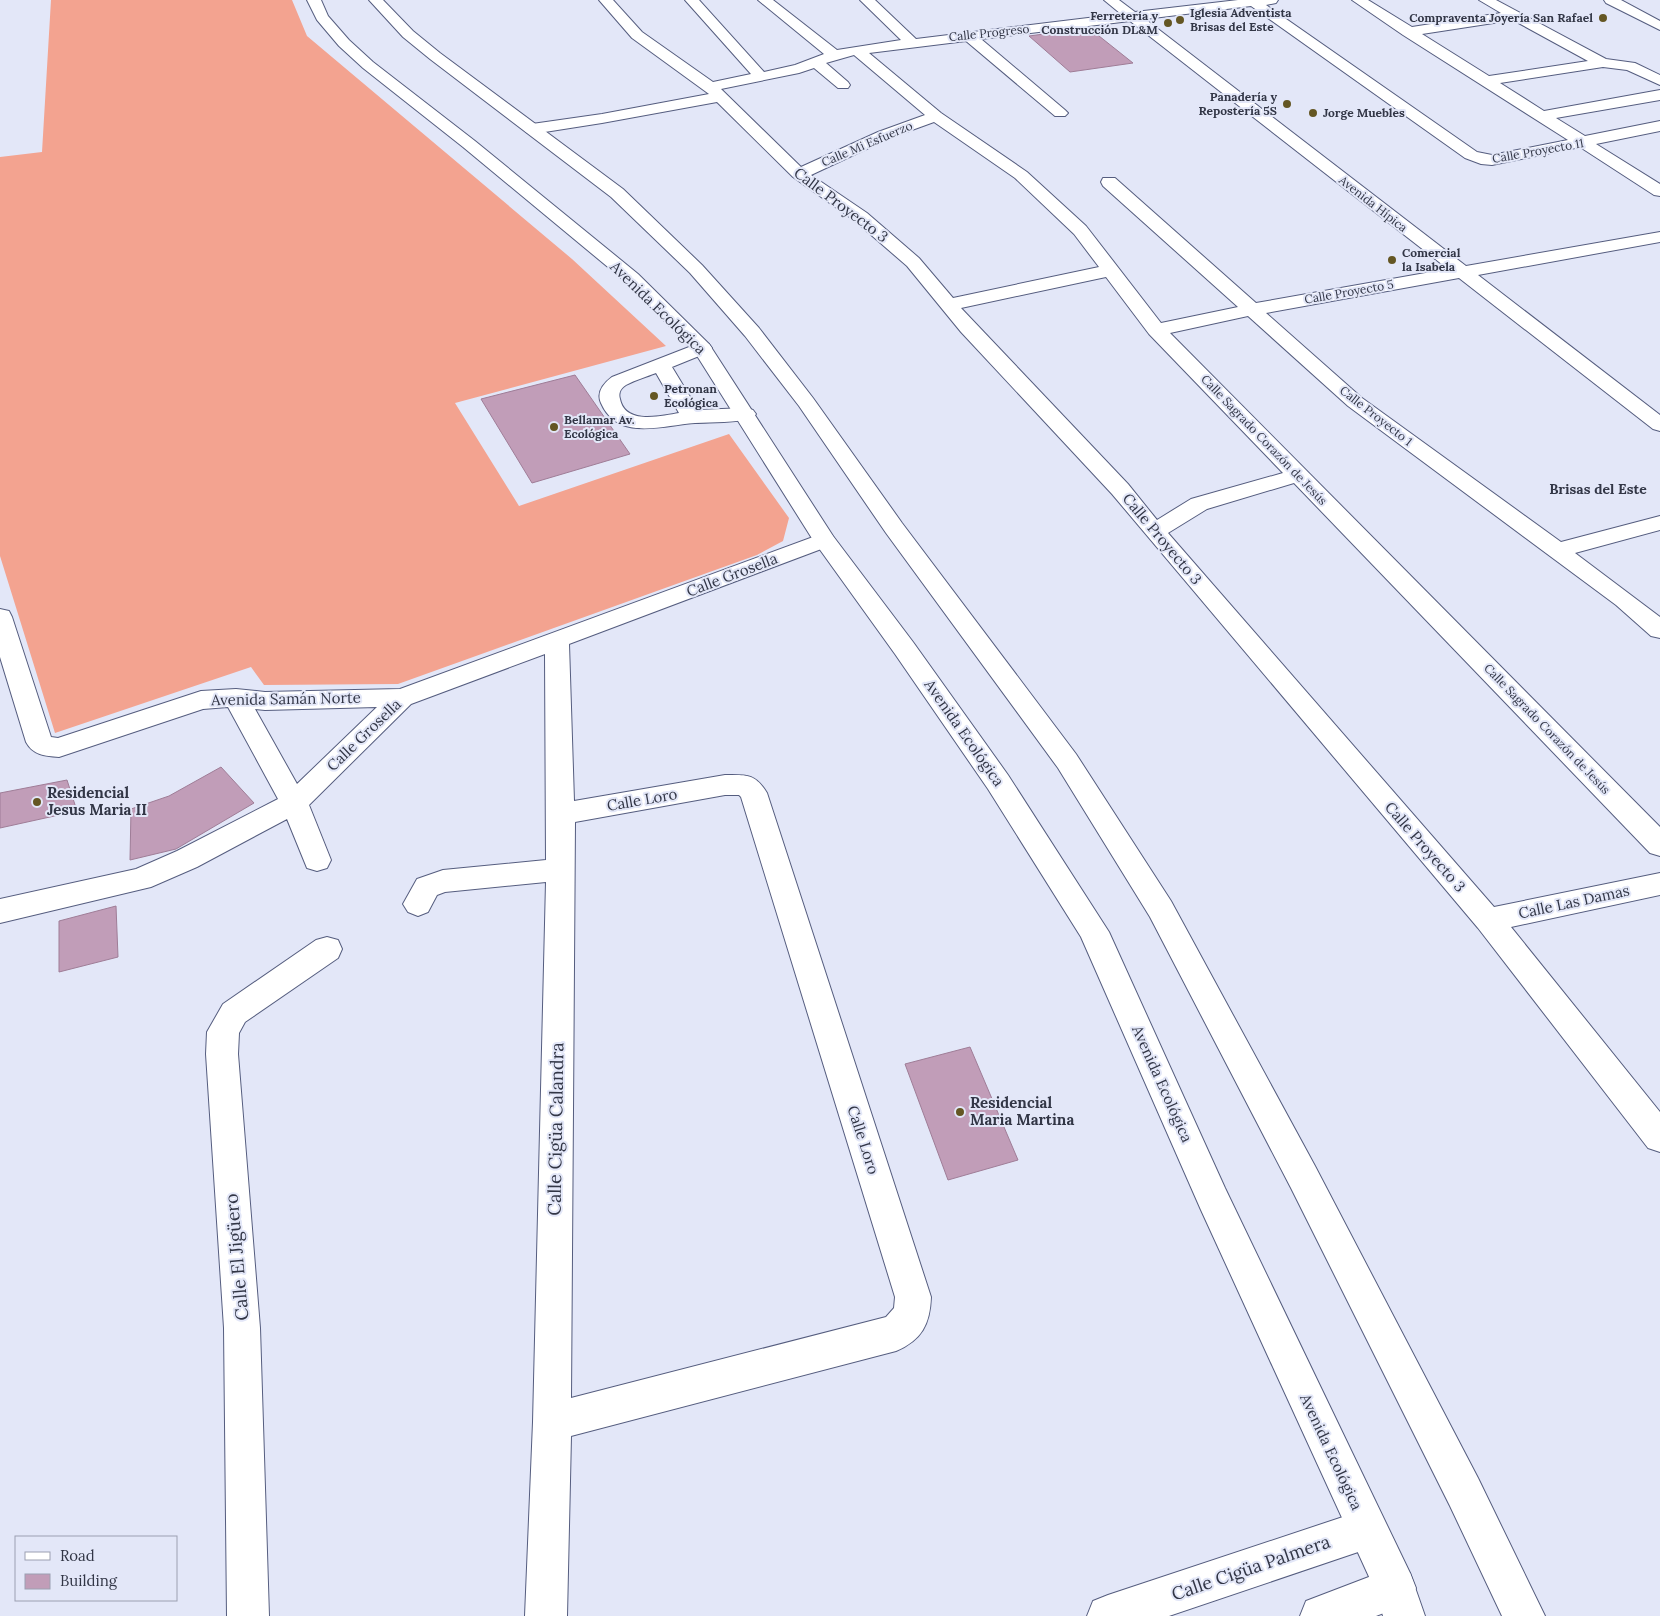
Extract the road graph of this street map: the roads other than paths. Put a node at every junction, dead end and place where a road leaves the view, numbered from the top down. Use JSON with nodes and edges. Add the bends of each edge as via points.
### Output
{"nodes":[{"id":1,"x":314,"y":0,"type":"edge"},
{"id":2,"x":376,"y":0,"type":"edge"},
{"id":3,"x":606,"y":0,"type":"edge"},
{"id":4,"x":692,"y":0,"type":"edge"},
{"id":5,"x":765,"y":0,"type":"edge"},
{"id":6,"x":867,"y":0,"type":"edge"},
{"id":7,"x":1111,"y":0,"type":"edge"},
{"id":8,"x":1271,"y":0,"type":"edge"},
{"id":9,"x":1359,"y":0,"type":"edge"},
{"id":10,"x":1486,"y":0,"type":"edge"},
{"id":11,"x":1611,"y":0,"type":"edge"},
{"id":12,"x":1616,"y":0,"type":"edge"},
{"id":13,"x":1253,"y":2,"type":"junction"},
{"id":14,"x":1517,"y":15,"type":"junction"},
{"id":15,"x":1132,"y":17,"type":"junction"},
{"id":16,"x":1660,"y":26,"type":"edge"},
{"id":17,"x":1408,"y":32,"type":"junction"},
{"id":18,"x":969,"y":36,"type":"junction"},
{"id":19,"x":911,"y":42,"type":"junction"},
{"id":20,"x":858,"y":50,"type":"junction"},
{"id":21,"x":834,"y":55,"type":"junction"},
{"id":22,"x":816,"y":62,"type":"junction"},
{"id":23,"x":1603,"y":63,"type":"junction"},
{"id":24,"x":760,"y":76,"type":"junction"},
{"id":25,"x":1486,"y":81,"type":"junction"},
{"id":26,"x":1660,"y":81,"type":"edge"},
{"id":27,"x":843,"y":85,"type":"dead end"},
{"id":28,"x":714,"y":92,"type":"junction"},
{"id":29,"x":1660,"y":95,"type":"edge"},
{"id":30,"x":1060,"y":112,"type":"dead end"},
{"id":31,"x":936,"y":116,"type":"junction"},
{"id":32,"x":1542,"y":116,"type":"junction"},
{"id":33,"x":1660,"y":126,"type":"edge"},
{"id":34,"x":532,"y":128,"type":"junction"},
{"id":35,"x":1584,"y":143,"type":"junction"},
{"id":36,"x":1660,"y":172,"type":"edge"},
{"id":37,"x":799,"y":174,"type":"junction"},
{"id":38,"x":1636,"y":176,"type":"junction"},
{"id":39,"x":1109,"y":182,"type":"dead end"},
{"id":40,"x":1660,"y":191,"type":"edge"},
{"id":41,"x":1660,"y":237,"type":"edge"},
{"id":42,"x":1112,"y":270,"type":"junction"},
{"id":43,"x":1461,"y":272,"type":"junction"},
{"id":44,"x":949,"y":304,"type":"junction"},
{"id":45,"x":1250,"y":310,"type":"junction"},
{"id":46,"x":1156,"y":330,"type":"junction"},
{"id":47,"x":702,"y":348,"type":"junction"},
{"id":48,"x":660,"y":366,"type":"junction"},
{"id":49,"x":746,"y":414,"type":"junction"},
{"id":50,"x":692,"y":417,"type":"junction"},
{"id":51,"x":1660,"y":425,"type":"edge"},
{"id":52,"x":1299,"y":475,"type":"junction"},
{"id":53,"x":1660,"y":523,"type":"edge"},
{"id":54,"x":1154,"y":531,"type":"junction"},
{"id":55,"x":824,"y":540,"type":"junction"},
{"id":56,"x":1556,"y":550,"type":"junction"},
{"id":57,"x":0,"y":617,"type":"edge"},
{"id":58,"x":1660,"y":630,"type":"edge"},
{"id":59,"x":557,"y":641,"type":"junction"},
{"id":60,"x":236,"y":698,"type":"junction"},
{"id":61,"x":402,"y":698,"type":"junction"},
{"id":62,"x":294,"y":803,"type":"junction"},
{"id":63,"x":561,"y":814,"type":"junction"},
{"id":64,"x":1660,"y":845,"type":"edge"},
{"id":65,"x":317,"y":860,"type":"dead end"},
{"id":66,"x":560,"y":870,"type":"junction"},
{"id":67,"x":1660,"y":884,"type":"edge"},
{"id":68,"x":418,"y":904,"type":"dead end"},
{"id":69,"x":0,"y":911,"type":"edge"},
{"id":70,"x":1488,"y":920,"type":"junction"},
{"id":71,"x":327,"y":949,"type":"dead end"},
{"id":72,"x":1660,"y":1137,"type":"edge"},
{"id":73,"x":552,"y":1422,"type":"junction"},
{"id":74,"x":1367,"y":1529,"type":"junction"},
{"id":75,"x":1399,"y":1602,"type":"edge"},
{"id":76,"x":248,"y":1616,"type":"edge"},
{"id":77,"x":546,"y":1616,"type":"edge"},
{"id":78,"x":1108,"y":1616,"type":"edge"},
{"id":79,"x":1322,"y":1616,"type":"edge"},
{"id":80,"x":1524,"y":1616,"type":"edge"}],
"edges":[{"from":1,"to":47,"type":"street","name":"Avenida Ecológica","via":[[322,17],[368,65],[632,278]]},
{"from":2,"to":34,"type":"street","via":[[408,34]]},
{"from":3,"to":28,"type":"street","name":"Calle Proyecto 3","via":[[641,39]]},
{"from":4,"to":24,"type":"street"},
{"from":5,"to":21,"type":"street"},
{"from":6,"to":19,"type":"street"},
{"from":7,"to":15,"type":"street","name":"Avenida Hípica"},
{"from":8,"to":13,"type":"street","name":"Calle Progreso"},
{"from":9,"to":17,"type":"street"},
{"from":10,"to":14,"type":"street"},
{"from":11,"to":12,"type":"street"},
{"from":11,"to":16,"type":"street"},
{"from":13,"to":15,"type":"street","name":"Calle Progreso"},
{"from":13,"to":35,"type":"street","name":"Calle Proyecto 11","via":[[1471,155],[1492,160]]},
{"from":14,"to":17,"type":"street"},
{"from":14,"to":23,"type":"street"},
{"from":15,"to":18,"type":"street","name":"Calle Progreso"},
{"from":15,"to":43,"type":"street","name":"Avenida Hípica"},
{"from":17,"to":25,"type":"street"},
{"from":18,"to":19,"type":"street","name":"Calle Progreso"},
{"from":18,"to":30,"type":"street"},
{"from":19,"to":20,"type":"street","name":"Calle Progreso"},
{"from":20,"to":21,"type":"street","name":"Calle Progreso"},
{"from":20,"to":31,"type":"street","name":"Calle Sagrado Corazón de Jesús"},
{"from":21,"to":22,"type":"street","name":"Calle Progreso"},
{"from":22,"to":24,"type":"street","name":"Calle Progreso","via":[[799,69]]},
{"from":22,"to":27,"type":"street"},
{"from":23,"to":25,"type":"street"},
{"from":23,"to":26,"type":"street","via":[[1630,66]]},
{"from":24,"to":28,"type":"street","name":"Calle Progreso"},
{"from":25,"to":32,"type":"street"},
{"from":28,"to":34,"type":"street","name":"Calle Progreso","via":[[574,124]]},
{"from":28,"to":37,"type":"street","name":"Calle Proyecto 3"},
{"from":29,"to":32,"type":"street"},
{"from":31,"to":37,"type":"street","name":"Calle Mi Esfuerzo","via":[[884,135]]},
{"from":31,"to":42,"type":"street","name":"Calle Sagrado Corazón de Jesús","via":[[1021,175],[1080,230]]},
{"from":32,"to":35,"type":"street"},
{"from":33,"to":35,"type":"street","name":"Calle Proyecto 11"},
{"from":34,"to":80,"type":"street","via":[[616,193],[696,268],[752,332],[1067,760],[1166,917],[1303,1177]]},
{"from":35,"to":38,"type":"street"},
{"from":36,"to":38,"type":"street"},
{"from":37,"to":44,"type":"street","name":"Calle Proyecto 3","via":[[861,216],[913,262]]},
{"from":38,"to":40,"type":"street"},
{"from":39,"to":45,"type":"street","name":"Calle Proyecto 1"},
{"from":41,"to":43,"type":"street","name":"Calle Proyecto 5"},
{"from":42,"to":44,"type":"street"},
{"from":42,"to":46,"type":"street","name":"Calle Sagrado Corazón de Jesús"},
{"from":43,"to":45,"type":"street","name":"Calle Proyecto 5"},
{"from":43,"to":51,"type":"street","name":"Avenida Hípica"},
{"from":44,"to":54,"type":"street","name":"Calle Proyecto 3","via":[[1120,489]]},
{"from":45,"to":46,"type":"street","name":"Calle Proyecto 5"},
{"from":45,"to":56,"type":"street","name":"Calle Proyecto 1","via":[[1355,402]]},
{"from":46,"to":52,"type":"street","name":"Calle Sagrado Corazón de Jesús"},
{"from":47,"to":48,"type":"street"},
{"from":47,"to":49,"type":"street","name":"Avenida Ecológica"},
{"from":48,"to":50,"type":"street"},
{"from":48,"to":50,"type":"street","via":[[611,387],[611,403],[619,414],[631,421],[644,423]]},
{"from":49,"to":50,"type":"street"},
{"from":49,"to":55,"type":"street","name":"Avenida Ecológica"},
{"from":52,"to":54,"type":"street","via":[[1200,504]]},
{"from":52,"to":64,"type":"street","name":"Calle Sagrado Corazón de Jesús"},
{"from":53,"to":56,"type":"street"},
{"from":54,"to":70,"type":"street","name":"Calle Proyecto 3"},
{"from":55,"to":59,"type":"street","name":"Calle Grosella"},
{"from":55,"to":74,"type":"street","name":"Avenida Ecológica","via":[[998,782],[1094,932],[1213,1199]]},
{"from":56,"to":58,"type":"street","name":"Calle Proyecto 1"},
{"from":57,"to":60,"type":"street","name":"Avenida Samán Norte","via":[[39,742],[46,747],[59,748],[201,700]]},
{"from":59,"to":61,"type":"street","name":"Calle Grosella"},
{"from":59,"to":63,"type":"street","name":"Calle Cigüa Calandra"},
{"from":60,"to":61,"type":"street","name":"Avenida Samán Norte","via":[[265,701]]},
{"from":60,"to":62,"type":"street"},
{"from":61,"to":62,"type":"street","name":"Calle Grosella"},
{"from":62,"to":65,"type":"street"},
{"from":62,"to":69,"type":"street","name":"Calle Grosella","via":[[187,859],[141,879]]},
{"from":63,"to":66,"type":"street","name":"Calle Cigüa Calandra"},
{"from":63,"to":73,"type":"street","name":"Calle Loro","via":[[725,785],[746,785],[753,793],[913,1297],[912,1316],[896,1333]]},
{"from":66,"to":68,"type":"street","via":[[443,881],[427,887]]},
{"from":66,"to":73,"type":"street","name":"Calle Cigüa Calandra"},
{"from":67,"to":70,"type":"street","name":"Calle Las Damas"},
{"from":70,"to":72,"type":"street","name":"Calle Proyecto 3"},
{"from":71,"to":76,"type":"street","name":"Calle El Jigüero","via":[[234,1013],[224,1032],[222,1054],[242,1328]]},
{"from":73,"to":77,"type":"street","name":"Calle Cigüa Calandra"},
{"from":74,"to":75,"type":"street","name":"Avenida Ecológica"},
{"from":74,"to":78,"type":"street","name":"Calle Cigüa Palmera"},
{"from":75,"to":79,"type":"street"}]}
